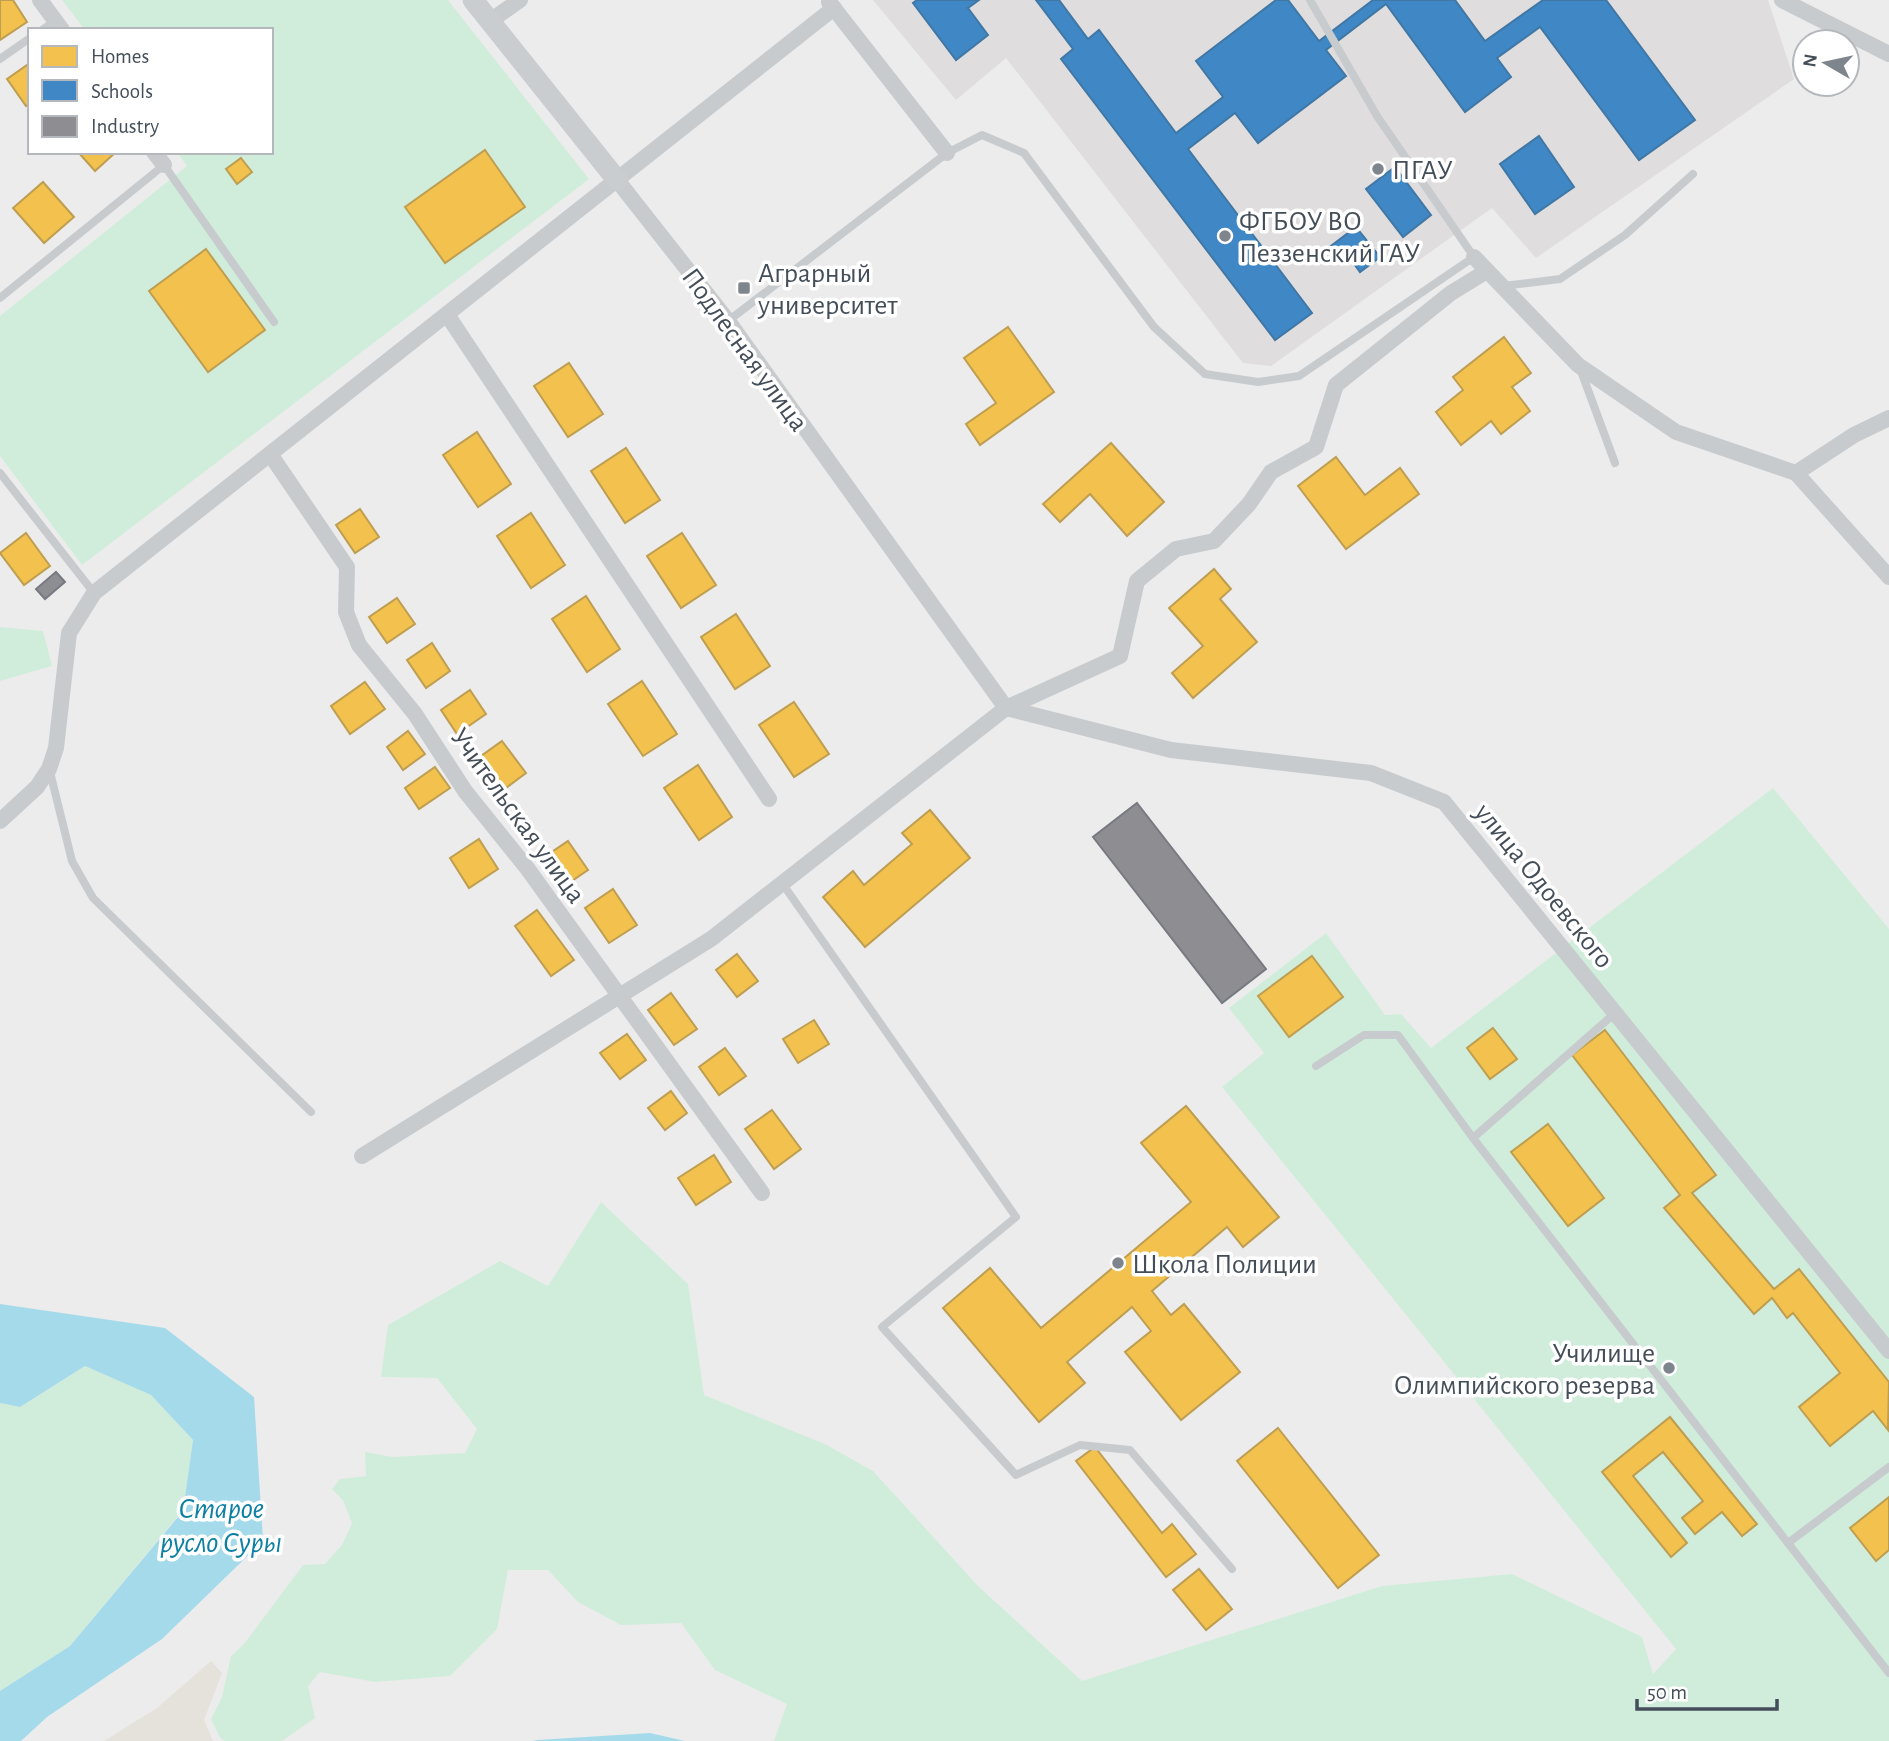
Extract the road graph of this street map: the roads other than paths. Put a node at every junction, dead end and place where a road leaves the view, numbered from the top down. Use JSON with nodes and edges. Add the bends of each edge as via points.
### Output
{"nodes":[{"id":1,"x":40,"y":0,"type":"edge"},
{"id":2,"x":473,"y":0,"type":"edge"},
{"id":3,"x":520,"y":0,"type":"edge"},
{"id":4,"x":1310,"y":0,"type":"edge"},
{"id":5,"x":1782,"y":0,"type":"edge"},
{"id":6,"x":831,"y":4,"type":"edge"},
{"id":7,"x":490,"y":22,"type":"junction"},
{"id":8,"x":53,"y":27,"type":"edge"},
{"id":9,"x":28,"y":39,"type":"edge"},
{"id":10,"x":1889,"y":54,"type":"edge"},
{"id":11,"x":0,"y":59,"type":"edge"},
{"id":12,"x":947,"y":153,"type":"junction"},
{"id":13,"x":159,"y":159,"type":"edge"},
{"id":14,"x":1693,"y":174,"type":"dead end"},
{"id":15,"x":617,"y":180,"type":"junction"},
{"id":16,"x":1474,"y":257,"type":"junction"},
{"id":17,"x":1487,"y":271,"type":"junction"},
{"id":18,"x":1502,"y":286,"type":"junction"},
{"id":19,"x":0,"y":298,"type":"edge"},
{"id":20,"x":448,"y":316,"type":"junction"},
{"id":21,"x":728,"y":321,"type":"junction"},
{"id":22,"x":274,"y":322,"type":"dead end"},
{"id":23,"x":1578,"y":365,"type":"junction"},
{"id":24,"x":1889,"y":418,"type":"edge"},
{"id":25,"x":270,"y":454,"type":"junction"},
{"id":26,"x":1615,"y":463,"type":"dead end"},
{"id":27,"x":0,"y":473,"type":"edge"},
{"id":28,"x":1796,"y":473,"type":"junction"},
{"id":29,"x":1889,"y":577,"type":"edge"},
{"id":30,"x":94,"y":593,"type":"junction"},
{"id":31,"x":1006,"y":708,"type":"junction"},
{"id":32,"x":49,"y":769,"type":"junction"},
{"id":33,"x":769,"y":799,"type":"dead end"},
{"id":34,"x":0,"y":821,"type":"edge"},
{"id":35,"x":782,"y":883,"type":"junction"},
{"id":36,"x":618,"y":997,"type":"junction"},
{"id":37,"x":1615,"y":1013,"type":"junction"},
{"id":38,"x":1316,"y":1066,"type":"dead end"},
{"id":39,"x":311,"y":1112,"type":"dead end"},
{"id":40,"x":1473,"y":1138,"type":"junction"},
{"id":41,"x":362,"y":1156,"type":"dead end"},
{"id":42,"x":762,"y":1193,"type":"dead end"},
{"id":43,"x":1889,"y":1351,"type":"edge"},
{"id":44,"x":1889,"y":1467,"type":"edge"},
{"id":45,"x":1788,"y":1543,"type":"junction"},
{"id":46,"x":1232,"y":1569,"type":"dead end"},
{"id":47,"x":1889,"y":1673,"type":"edge"}],
"edges":[{"from":1,"to":8,"type":"street"},
{"from":2,"to":7,"type":"street","name":"Подлесная улица"},
{"from":3,"to":7,"type":"street"},
{"from":4,"to":16,"type":"lane","via":[[1377,116]]},
{"from":5,"to":10,"type":"street"},
{"from":6,"to":12,"type":"street"},
{"from":6,"to":15,"type":"street"},
{"from":7,"to":15,"type":"street","name":"Подлесная улица"},
{"from":9,"to":11,"type":"lane"},
{"from":12,"to":16,"type":"lane","via":[[982,135],[1024,153],[1154,327],[1205,374],[1258,382],[1299,376]]},
{"from":12,"to":21,"type":"lane"},
{"from":13,"to":19,"type":"lane"},
{"from":13,"to":22,"type":"lane"},
{"from":14,"to":18,"type":"lane","via":[[1625,235],[1560,279]]},
{"from":15,"to":20,"type":"street"},
{"from":15,"to":21,"type":"street","name":"Подлесная улица"},
{"from":16,"to":17,"type":"street"},
{"from":17,"to":18,"type":"street"},
{"from":17,"to":31,"type":"street","via":[[1451,293],[1336,385],[1317,447],[1271,472],[1214,541],[1176,549],[1137,582],[1120,656]]},
{"from":18,"to":23,"type":"street"},
{"from":20,"to":25,"type":"street"},
{"from":20,"to":33,"type":"street"},
{"from":21,"to":31,"type":"street","name":"Подлесная улица"},
{"from":23,"to":26,"type":"lane"},
{"from":23,"to":28,"type":"street","via":[[1676,432]]},
{"from":24,"to":28,"type":"street"},
{"from":25,"to":30,"type":"street"},
{"from":25,"to":36,"type":"street","name":"Учительская улица","via":[[347,567],[346,612],[359,645],[415,714],[465,791]]},
{"from":27,"to":30,"type":"lane"},
{"from":28,"to":29,"type":"street"},
{"from":30,"to":32,"type":"street","via":[[69,633]]},
{"from":31,"to":35,"type":"street"},
{"from":31,"to":37,"type":"street","name":"улица Одоевского","via":[[1171,750],[1371,773],[1444,802]]},
{"from":32,"to":34,"type":"street","via":[[37,788]]},
{"from":32,"to":39,"type":"lane","via":[[72,861],[93,898]]},
{"from":35,"to":36,"type":"street","via":[[711,939]]},
{"from":35,"to":46,"type":"lane","via":[[1016,1217],[883,1326],[1016,1475],[1080,1445],[1129,1450]]},
{"from":36,"to":41,"type":"street"},
{"from":36,"to":42,"type":"street","name":"Учительская улица"},
{"from":37,"to":40,"type":"lane"},
{"from":37,"to":43,"type":"street","name":"улица Одоевского"},
{"from":38,"to":40,"type":"lane","via":[[1364,1035],[1398,1035]]},
{"from":40,"to":45,"type":"lane"},
{"from":44,"to":45,"type":"lane"},
{"from":45,"to":47,"type":"lane"}]}
